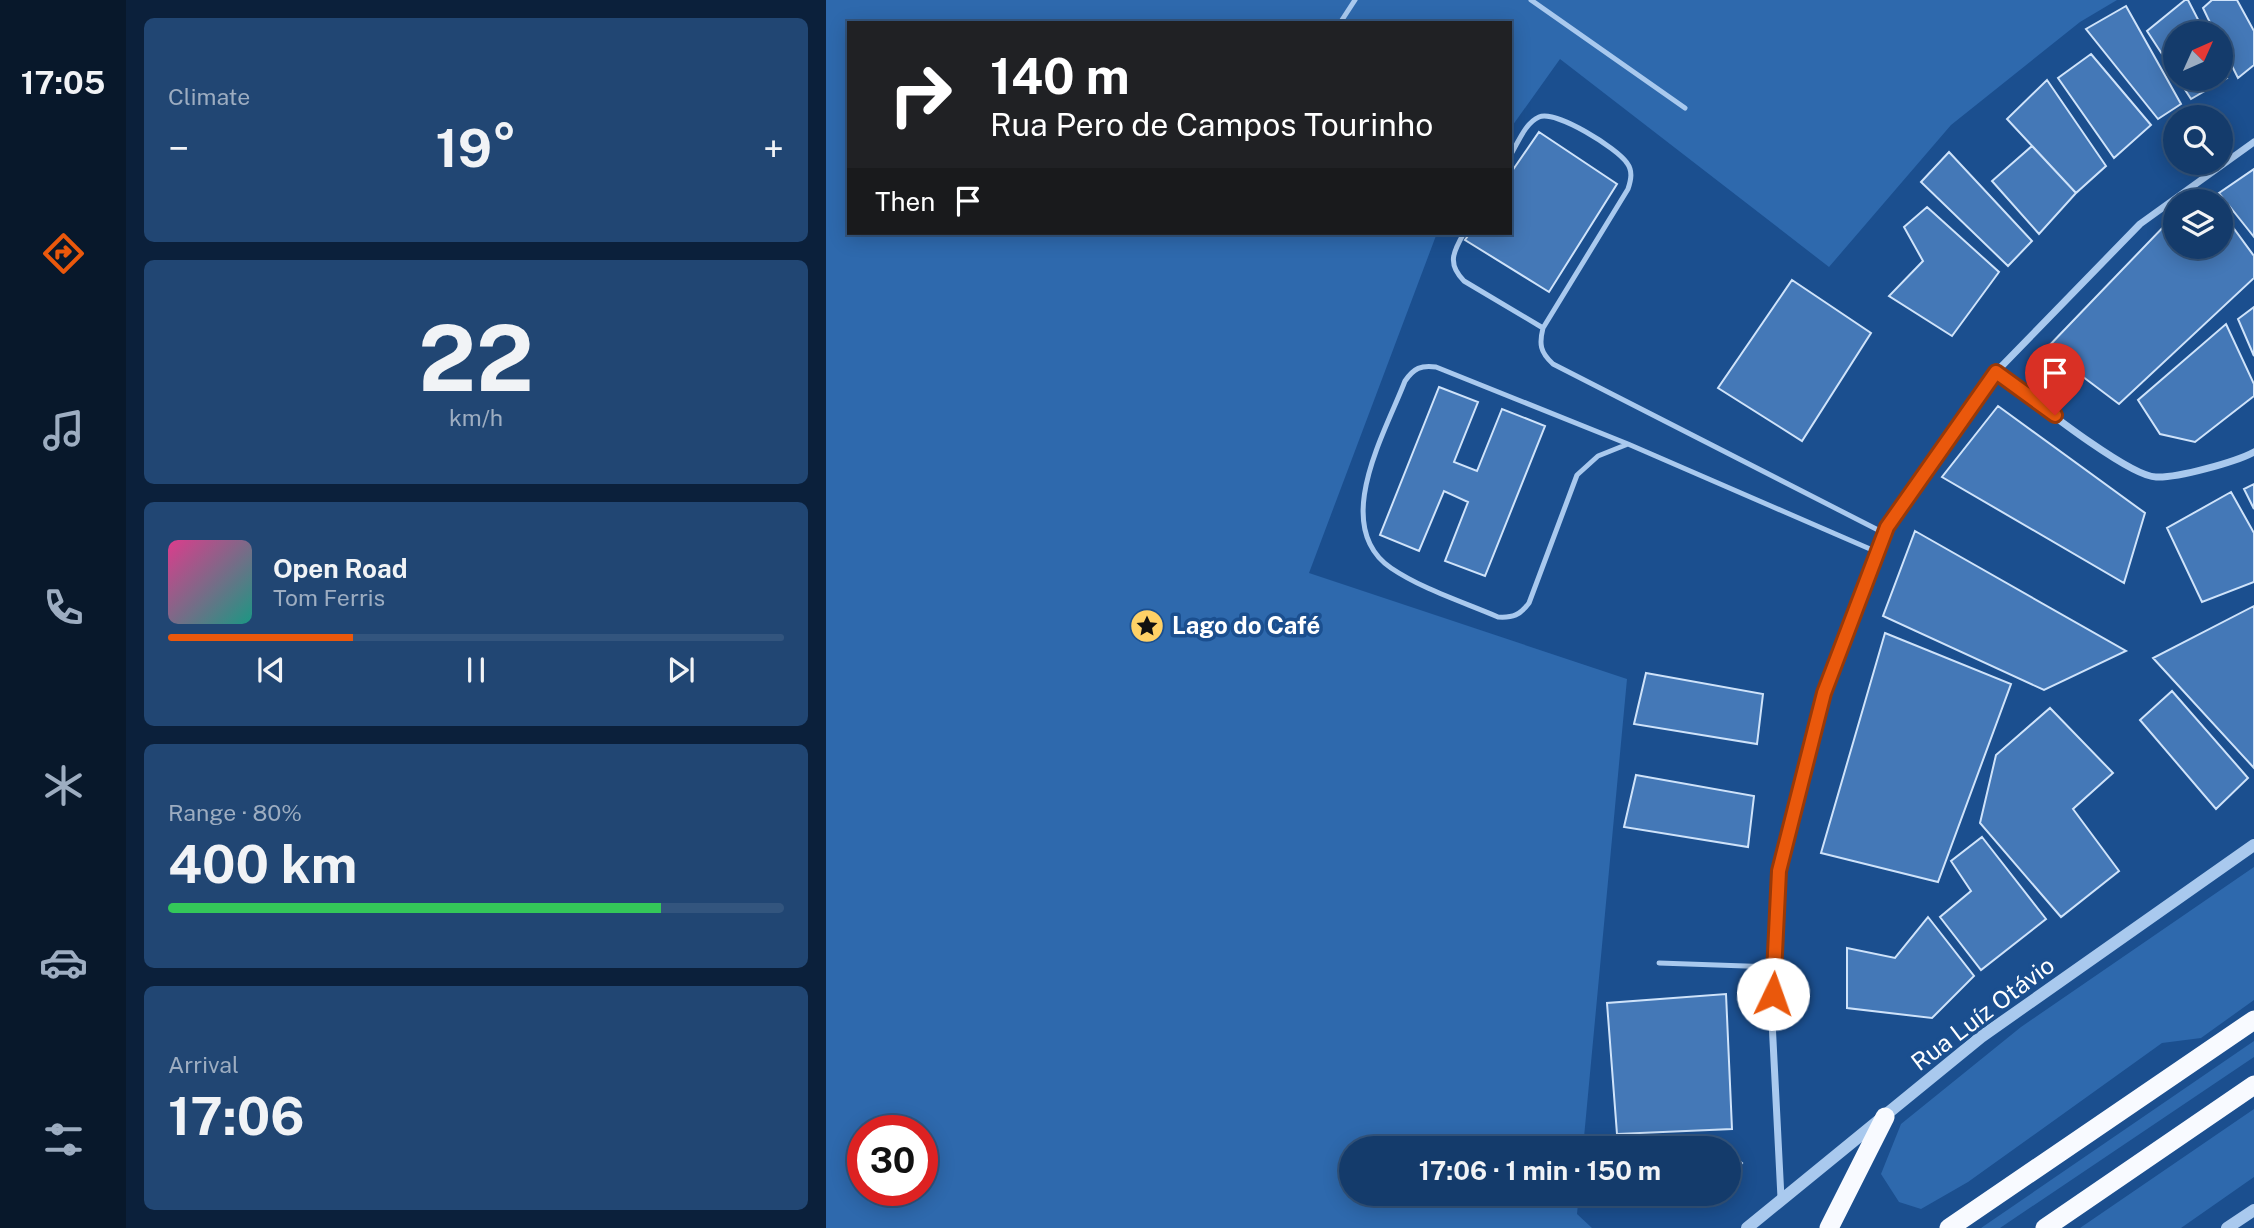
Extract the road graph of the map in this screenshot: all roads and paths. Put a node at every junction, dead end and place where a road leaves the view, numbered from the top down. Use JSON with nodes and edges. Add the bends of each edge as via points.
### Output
{"nodes":[{"id":1,"x":1354,"y":0,"type":"edge"},
{"id":2,"x":1531,"y":0,"type":"edge"},
{"id":3,"x":1341,"y":21,"type":"edge"},
{"id":4,"x":1685,"y":108,"type":"dead end"},
{"id":5,"x":2254,"y":142,"type":"edge"},
{"id":6,"x":1512,"y":153,"type":"edge"},
{"id":7,"x":1463,"y":235,"type":"edge"},
{"id":8,"x":1543,"y":328,"type":"junction"},
{"id":9,"x":1996,"y":372,"type":"junction"},
{"id":10,"x":1628,"y":444,"type":"junction"},
{"id":11,"x":2254,"y":452,"type":"edge"},
{"id":12,"x":1884,"y":534,"type":"junction"},
{"id":13,"x":1877,"y":552,"type":"junction"},
{"id":14,"x":2254,"y":845,"type":"edge"},
{"id":15,"x":1659,"y":963,"type":"dead end"},
{"id":16,"x":1774,"y":967,"type":"junction"},
{"id":17,"x":2254,"y":1020,"type":"edge"},
{"id":18,"x":2254,"y":1085,"type":"edge"},
{"id":19,"x":1885,"y":1117,"type":"junction"},
{"id":20,"x":1781,"y":1198,"type":"junction"},
{"id":21,"x":2254,"y":1210,"type":"edge"},
{"id":22,"x":1747,"y":1228,"type":"edge"},
{"id":23,"x":1829,"y":1228,"type":"edge"},
{"id":24,"x":1949,"y":1228,"type":"edge"},
{"id":25,"x":2045,"y":1228,"type":"edge"},
{"id":26,"x":2227,"y":1228,"type":"edge"}],
"edges":[{"from":1,"to":3,"type":"lane"},
{"from":2,"to":4,"type":"lane"},
{"from":5,"to":9,"type":"street","via":[[2140,224]]},
{"from":6,"to":8,"type":"lane","via":[[1528,126],[1537,117],[1550,114],[1620,155],[1629,165],[1628,189]]},
{"from":7,"to":8,"type":"lane","via":[[1452,259],[1455,272]]},
{"from":8,"to":12,"type":"lane","via":[[1539,342],[1543,355],[1553,364]]},
{"from":9,"to":11,"type":"street","via":[[2114,459],[2155,478],[2238,461]]},
{"from":9,"to":12,"type":"street"},
{"from":10,"to":10,"type":"lane","via":[[1424,365],[1412,370],[1405,381],[1366,485],[1362,520],[1366,537],[1376,554],[1404,575],[1498,617],[1510,618],[1528,603],[1577,475],[1598,456]]},
{"from":10,"to":13,"type":"lane"},
{"from":12,"to":13,"type":"street"},
{"from":13,"to":16,"type":"street","via":[[1824,693],[1785,846],[1779,871]]},
{"from":14,"to":19,"type":"street","name":"Rua Luíz Otávio","via":[[1981,1037]]},
{"from":15,"to":16,"type":"lane"},
{"from":16,"to":20,"type":"street","via":[[1772,1021]]},
{"from":17,"to":24,"type":"highway"},
{"from":18,"to":25,"type":"highway"},
{"from":19,"to":20,"type":"street","name":"Rua Luíz Otávio"},
{"from":19,"to":23,"type":"highway"},
{"from":20,"to":22,"type":"street","name":"Rua Luíz Otávio"},
{"from":21,"to":26,"type":"street"}]}
